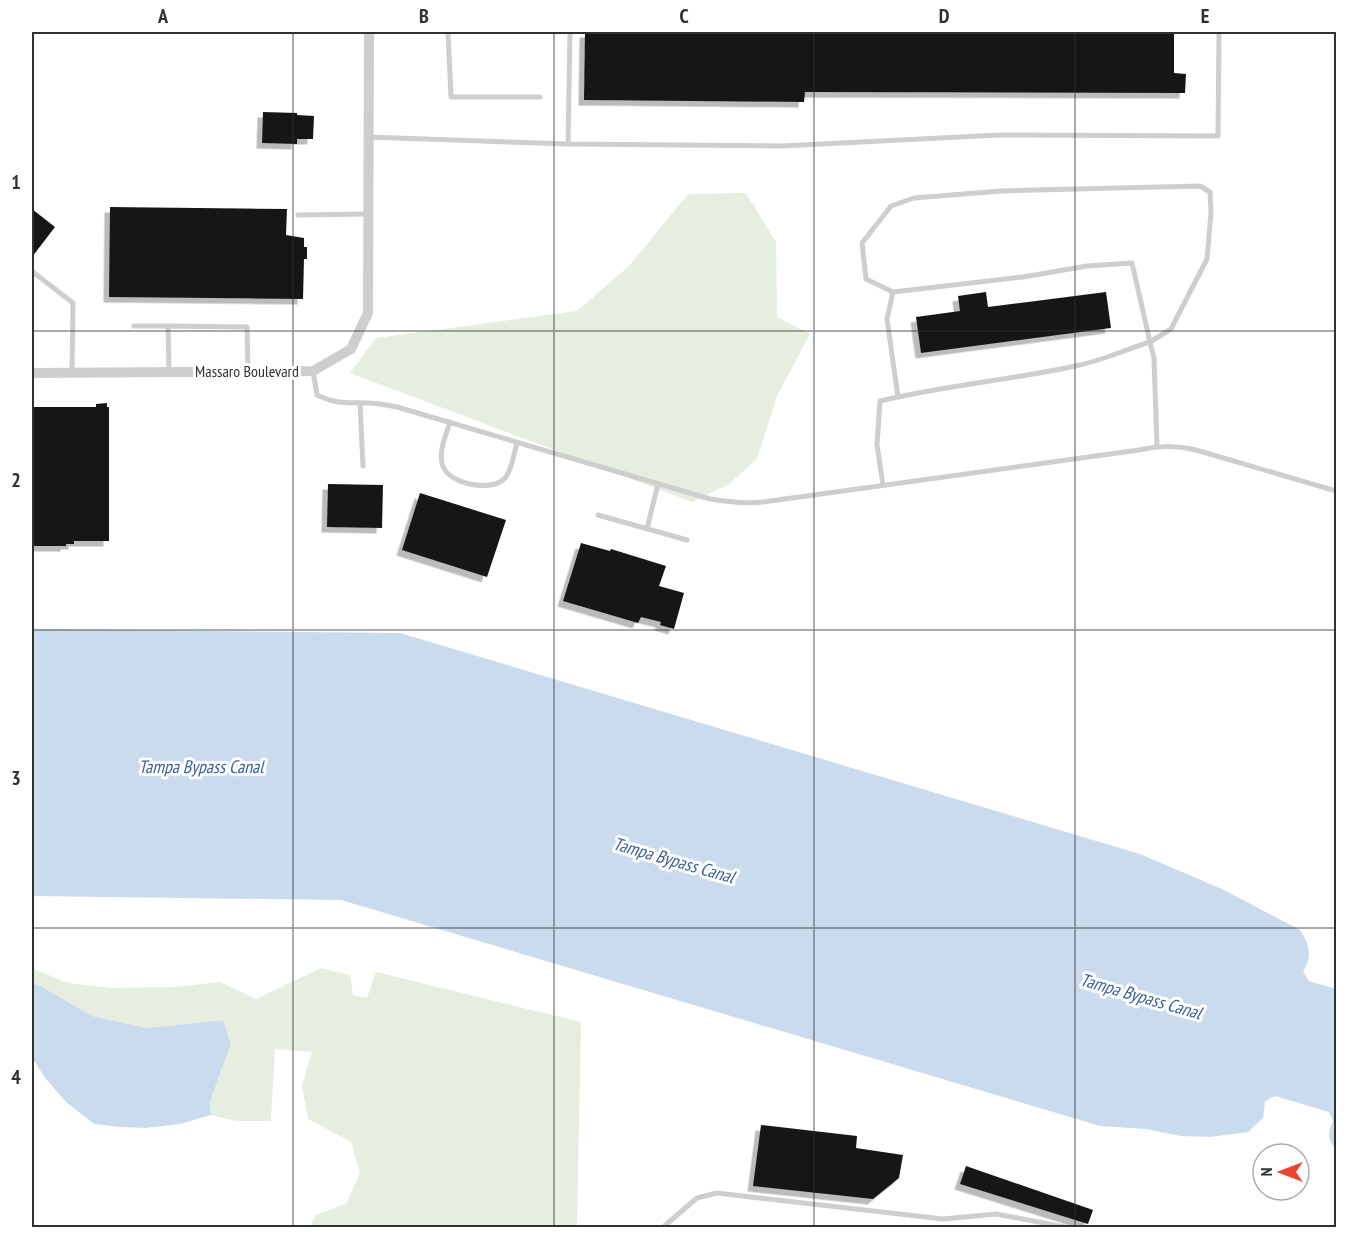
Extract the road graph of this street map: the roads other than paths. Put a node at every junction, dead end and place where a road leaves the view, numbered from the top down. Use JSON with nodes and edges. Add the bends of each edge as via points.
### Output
{"nodes":[{"id":1,"x":369,"y":32,"type":"edge"},
{"id":2,"x":448,"y":32,"type":"edge"},
{"id":3,"x":570,"y":32,"type":"edge"},
{"id":4,"x":1219,"y":32,"type":"edge"},
{"id":5,"x":540,"y":97,"type":"dead end"},
{"id":6,"x":368,"y":137,"type":"junction"},
{"id":7,"x":568,"y":144,"type":"junction"},
{"id":8,"x":368,"y":214,"type":"junction"},
{"id":9,"x":298,"y":215,"type":"dead end"},
{"id":10,"x":33,"y":272,"type":"dead end"},
{"id":11,"x":892,"y":292,"type":"junction"},
{"id":12,"x":134,"y":326,"type":"dead end"},
{"id":13,"x":168,"y":326,"type":"junction"},
{"id":14,"x":1150,"y":342,"type":"junction"},
{"id":15,"x":248,"y":371,"type":"junction"},
{"id":16,"x":313,"y":371,"type":"junction"},
{"id":17,"x":72,"y":372,"type":"junction"},
{"id":18,"x":169,"y":372,"type":"junction"},
{"id":19,"x":32,"y":373,"type":"edge"},
{"id":20,"x":898,"y":396,"type":"junction"},
{"id":21,"x":360,"y":403,"type":"junction"},
{"id":22,"x":450,"y":422,"type":"junction"},
{"id":23,"x":517,"y":443,"type":"junction"},
{"id":24,"x":1158,"y":446,"type":"junction"},
{"id":25,"x":363,"y":465,"type":"dead end"},
{"id":26,"x":658,"y":484,"type":"junction"},
{"id":27,"x":884,"y":485,"type":"junction"},
{"id":28,"x":1336,"y":491,"type":"edge"},
{"id":29,"x":598,"y":515,"type":"dead end"},
{"id":30,"x":647,"y":529,"type":"junction"},
{"id":31,"x":687,"y":540,"type":"dead end"},
{"id":32,"x":662,"y":1227,"type":"edge"},
{"id":33,"x":1070,"y":1227,"type":"edge"}],
"edges":[{"from":1,"to":6,"type":"street","name":"Massaro Boulevard"},
{"from":2,"to":5,"type":"lane","via":[[451,97]]},
{"from":3,"to":7,"type":"lane"},
{"from":4,"to":7,"type":"lane","via":[[1218,136],[999,135],[782,146]]},
{"from":6,"to":7,"type":"lane"},
{"from":6,"to":8,"type":"street","name":"Massaro Boulevard"},
{"from":8,"to":9,"type":"lane"},
{"from":8,"to":16,"type":"street","name":"Massaro Boulevard","via":[[368,313],[351,349]]},
{"from":10,"to":17,"type":"lane","via":[[74,303]]},
{"from":11,"to":14,"type":"lane","via":[[1132,263]]},
{"from":11,"to":14,"type":"lane","via":[[866,279],[862,243],[891,206],[914,198],[1001,191],[1200,186],[1209,192],[1207,259],[1171,329]]},
{"from":11,"to":20,"type":"lane","via":[[887,319]]},
{"from":12,"to":13,"type":"lane"},
{"from":13,"to":15,"type":"lane","via":[[247,327]]},
{"from":13,"to":18,"type":"lane"},
{"from":14,"to":20,"type":"lane","via":[[1082,365]]},
{"from":14,"to":24,"type":"lane"},
{"from":15,"to":16,"type":"street","name":"Massaro Boulevard"},
{"from":15,"to":18,"type":"street","name":"Massaro Boulevard"},
{"from":16,"to":21,"type":"lane","via":[[317,395],[331,402]]},
{"from":17,"to":18,"type":"street","name":"Massaro Boulevard"},
{"from":17,"to":19,"type":"street","name":"Massaro Boulevard"},
{"from":20,"to":27,"type":"lane","via":[[879,401],[877,445]]},
{"from":21,"to":22,"type":"lane","via":[[396,406]]},
{"from":21,"to":25,"type":"lane"},
{"from":22,"to":23,"type":"lane"},
{"from":22,"to":23,"type":"lane","via":[[442,465],[447,475],[462,482],[484,485],[501,481],[507,475]]},
{"from":23,"to":26,"type":"lane"},
{"from":24,"to":27,"type":"lane"},
{"from":24,"to":28,"type":"lane","via":[[1196,450]]},
{"from":26,"to":27,"type":"lane","via":[[743,504]]},
{"from":26,"to":30,"type":"lane"},
{"from":29,"to":30,"type":"lane"},
{"from":30,"to":31,"type":"lane"},
{"from":32,"to":33,"type":"lane","via":[[697,1198],[717,1193],[943,1219],[996,1214]]}]}
